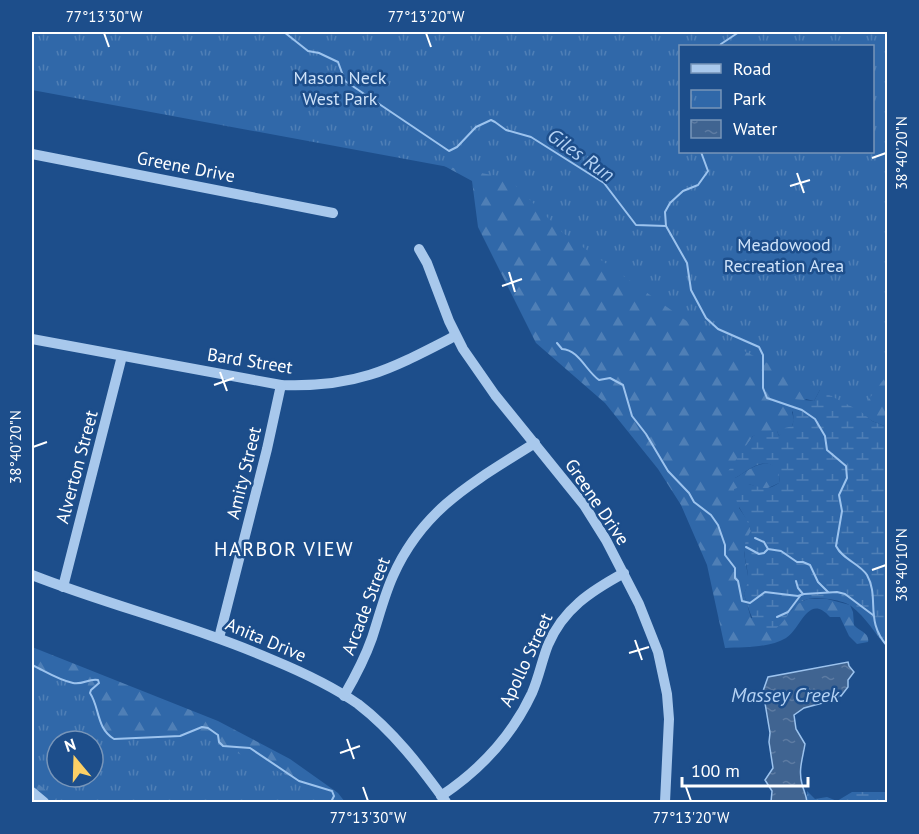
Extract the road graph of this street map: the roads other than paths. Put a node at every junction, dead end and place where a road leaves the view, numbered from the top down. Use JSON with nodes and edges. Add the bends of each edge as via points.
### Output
{"nodes":[{"id":1,"x":32,"y":154,"type":"edge"},
{"id":2,"x":333,"y":213,"type":"dead end"},
{"id":3,"x":419,"y":249,"type":"dead end"},
{"id":4,"x":456,"y":336,"type":"junction"},
{"id":5,"x":32,"y":339,"type":"edge"},
{"id":6,"x":122,"y":356,"type":"junction"},
{"id":7,"x":281,"y":385,"type":"junction"},
{"id":8,"x":535,"y":443,"type":"junction"},
{"id":9,"x":624,"y":573,"type":"junction"},
{"id":10,"x":32,"y":575,"type":"edge"},
{"id":11,"x":63,"y":587,"type":"junction"},
{"id":12,"x":219,"y":638,"type":"junction"},
{"id":13,"x":344,"y":696,"type":"junction"},
{"id":14,"x":32,"y":792,"type":"edge"},
{"id":15,"x":443,"y":799,"type":"edge"},
{"id":16,"x":44,"y":802,"type":"edge"},
{"id":17,"x":665,"y":802,"type":"edge"}],
"edges":[{"from":1,"to":2,"type":"street","name":"Greene Drive"},
{"from":3,"to":4,"type":"street","name":"Greene Drive"},
{"from":4,"to":7,"type":"street","name":"Bard Street","via":[[368,377],[312,386]]},
{"from":4,"to":8,"type":"street","name":"Greene Drive","via":[[481,376]]},
{"from":5,"to":6,"type":"street","name":"Bard Street"},
{"from":6,"to":7,"type":"street","name":"Bard Street"},
{"from":6,"to":11,"type":"street","name":"Alverton Street"},
{"from":7,"to":12,"type":"street","name":"Amity Street"},
{"from":8,"to":9,"type":"street","name":"Greene Drive","via":[[584,505]]},
{"from":8,"to":13,"type":"street","name":"Arcade Street","via":[[461,490],[420,530],[393,575],[366,655]]},
{"from":9,"to":15,"type":"street","name":"Apollo Street","via":[[581,599],[569,611],[552,635],[532,693],[508,733],[479,767]]},
{"from":9,"to":17,"type":"street","name":"Greene Drive","via":[[664,673],[669,719]]},
{"from":10,"to":11,"type":"street","name":"Anita Drive"},
{"from":11,"to":12,"type":"street","name":"Anita Drive"},
{"from":12,"to":13,"type":"street","name":"Anita Drive","via":[[287,665]]},
{"from":13,"to":15,"type":"street","name":"Anita Drive","via":[[401,743]]},
{"from":14,"to":16,"type":"street"}]}
